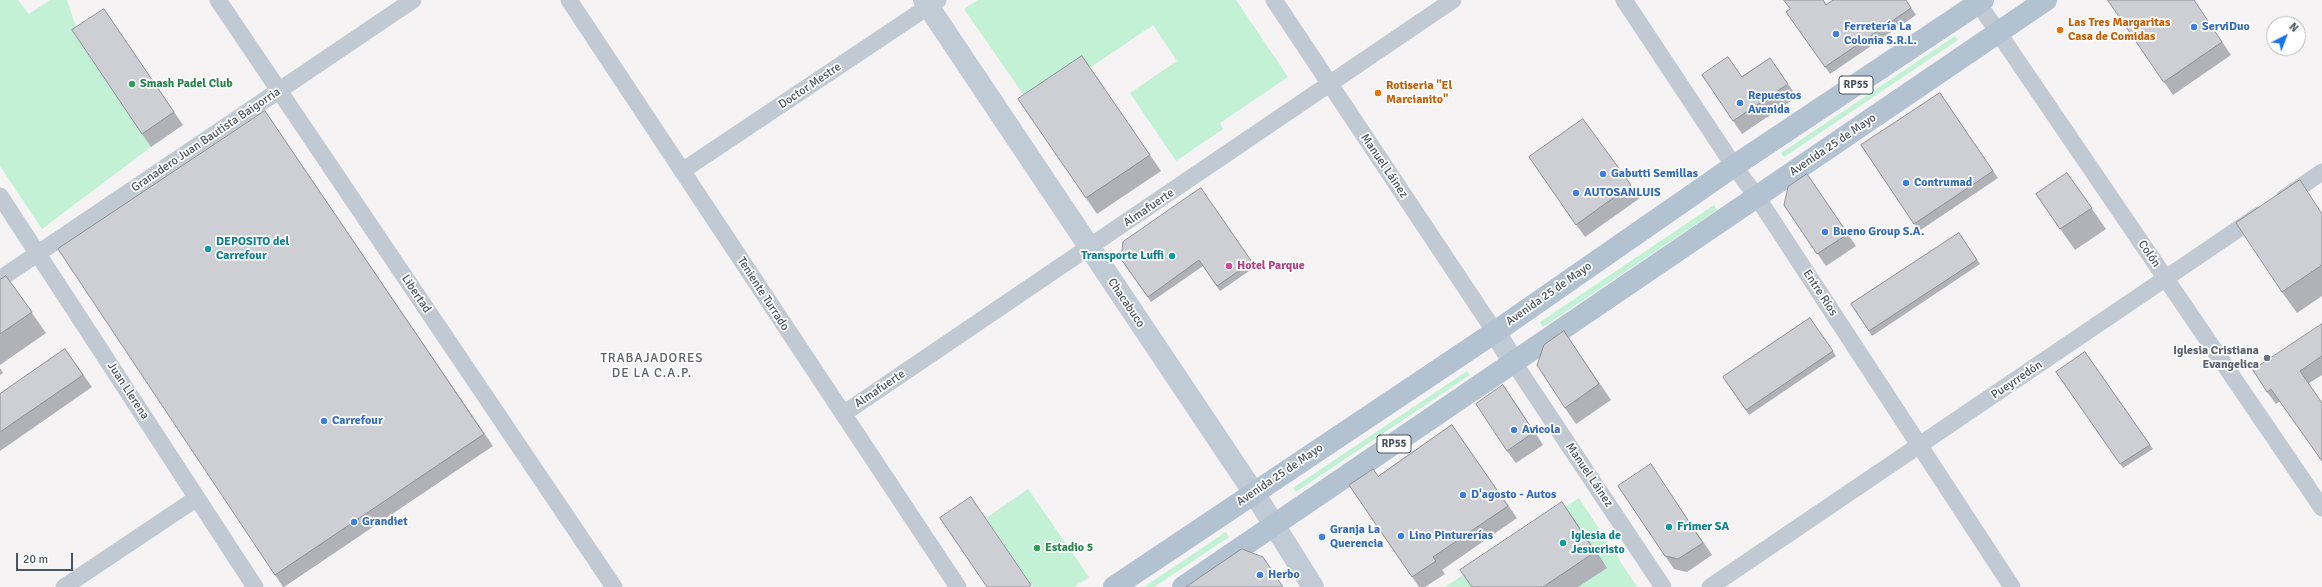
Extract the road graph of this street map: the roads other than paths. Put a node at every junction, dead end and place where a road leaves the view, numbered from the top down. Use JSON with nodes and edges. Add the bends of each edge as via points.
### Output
{"nodes":[{"id":1,"x":218,"y":0,"type":"edge"},
{"id":2,"x":413,"y":0,"type":"edge"},
{"id":3,"x":569,"y":0,"type":"edge"},
{"id":4,"x":1274,"y":0,"type":"edge"},
{"id":5,"x":1453,"y":0,"type":"edge"},
{"id":6,"x":1624,"y":0,"type":"edge"},
{"id":7,"x":2046,"y":0,"type":"edge"},
{"id":8,"x":1979,"y":1,"type":"edge"},
{"id":9,"x":930,"y":2,"type":"edge"},
{"id":10,"x":1998,"y":33,"type":"junction"},
{"id":11,"x":1330,"y":84,"type":"junction"},
{"id":12,"x":279,"y":90,"type":"junction"},
{"id":13,"x":1734,"y":166,"type":"junction"},
{"id":14,"x":682,"y":171,"type":"junction"},
{"id":15,"x":2322,"y":172,"type":"edge"},
{"id":16,"x":0,"y":196,"type":"edge"},
{"id":17,"x":1757,"y":197,"type":"junction"},
{"id":18,"x":1089,"y":249,"type":"junction"},
{"id":19,"x":38,"y":254,"type":"junction"},
{"id":20,"x":0,"y":279,"type":"edge"},
{"id":21,"x":2166,"y":280,"type":"junction"},
{"id":22,"x":1495,"y":332,"type":"junction"},
{"id":23,"x":1514,"y":363,"type":"junction"},
{"id":24,"x":843,"y":414,"type":"junction"},
{"id":25,"x":1920,"y":445,"type":"junction"},
{"id":26,"x":1254,"y":493,"type":"junction"},
{"id":27,"x":197,"y":498,"type":"junction"},
{"id":28,"x":2322,"y":508,"type":"edge"},
{"id":29,"x":1274,"y":527,"type":"junction"},
{"id":30,"x":64,"y":587,"type":"edge"},
{"id":31,"x":255,"y":587,"type":"edge"},
{"id":32,"x":614,"y":587,"type":"edge"},
{"id":33,"x":958,"y":587,"type":"edge"},
{"id":34,"x":1114,"y":587,"type":"edge"},
{"id":35,"x":1183,"y":587,"type":"edge"},
{"id":36,"x":1313,"y":587,"type":"edge"},
{"id":37,"x":1663,"y":587,"type":"edge"},
{"id":38,"x":1710,"y":587,"type":"edge"},
{"id":39,"x":2012,"y":587,"type":"edge"}],
"edges":[{"from":1,"to":12,"type":"street","name":"Libertad"},
{"from":2,"to":12,"type":"street","name":"Granadero Juan Bautista Baigorria"},
{"from":3,"to":14,"type":"street","name":"Teniente Turrado"},
{"from":4,"to":11,"type":"street","name":"Manuel Láinez"},
{"from":5,"to":11,"type":"street","name":"Almafuerte"},
{"from":6,"to":13,"type":"street","name":"Entre Ríos"},
{"from":7,"to":10,"type":"main road","name":"Avenida 25 de Mayo","number":"RP55"},
{"from":8,"to":10,"type":"street","name":"Colón"},
{"from":8,"to":13,"type":"main road","name":"Avenida 25 de Mayo","number":"RP55"},
{"from":9,"to":14,"type":"street","name":"Doctor Mestre"},
{"from":9,"to":18,"type":"main road","name":"Chacabuco"},
{"from":10,"to":17,"type":"main road","name":"Avenida 25 de Mayo","number":"RP55"},
{"from":10,"to":21,"type":"street","name":"Colón"},
{"from":11,"to":18,"type":"street","name":"Almafuerte"},
{"from":11,"to":22,"type":"street","name":"Manuel Láinez"},
{"from":12,"to":19,"type":"street","name":"Granadero Juan Bautista Baigorria"},
{"from":12,"to":32,"type":"street","name":"Libertad"},
{"from":13,"to":17,"type":"street","name":"Entre Ríos"},
{"from":13,"to":22,"type":"main road","name":"Avenida 25 de Mayo","number":"RP55"},
{"from":14,"to":24,"type":"street","name":"Teniente Turrado"},
{"from":15,"to":21,"type":"street","name":"Pueyrredón"},
{"from":16,"to":19,"type":"street","name":"Juan Llerena"},
{"from":17,"to":23,"type":"main road","name":"Avenida 25 de Mayo","number":"RP55"},
{"from":17,"to":25,"type":"street","name":"Entre Ríos"},
{"from":18,"to":24,"type":"street","name":"Almafuerte"},
{"from":18,"to":26,"type":"main road","name":"Chacabuco"},
{"from":19,"to":20,"type":"street","name":"Granadero Juan Bautista Baigorria"},
{"from":19,"to":27,"type":"street","name":"Juan Llerena"},
{"from":21,"to":25,"type":"street","name":"Pueyrredón"},
{"from":21,"to":28,"type":"street","name":"Colón"},
{"from":22,"to":23,"type":"main road"},
{"from":22,"to":26,"type":"main road","name":"Avenida 25 de Mayo","number":"RP55"},
{"from":23,"to":29,"type":"main road","name":"Avenida 25 de Mayo","number":"RP55"},
{"from":23,"to":37,"type":"street","name":"Manuel Láinez"},
{"from":24,"to":33,"type":"street","name":"Teniente Turrado"},
{"from":25,"to":38,"type":"street","name":"Pueyrredón"},
{"from":25,"to":39,"type":"street","name":"Entre Ríos"},
{"from":26,"to":29,"type":"main road","name":"Chacabuco"},
{"from":26,"to":34,"type":"main road","name":"Avenida 25 de Mayo","number":"RP55"},
{"from":27,"to":30,"type":"street"},
{"from":27,"to":31,"type":"street","name":"Juan Llerena"},
{"from":29,"to":35,"type":"main road","name":"Avenida 25 de Mayo","number":"RP55"},
{"from":29,"to":36,"type":"main road","name":"Chacabuco"}]}
